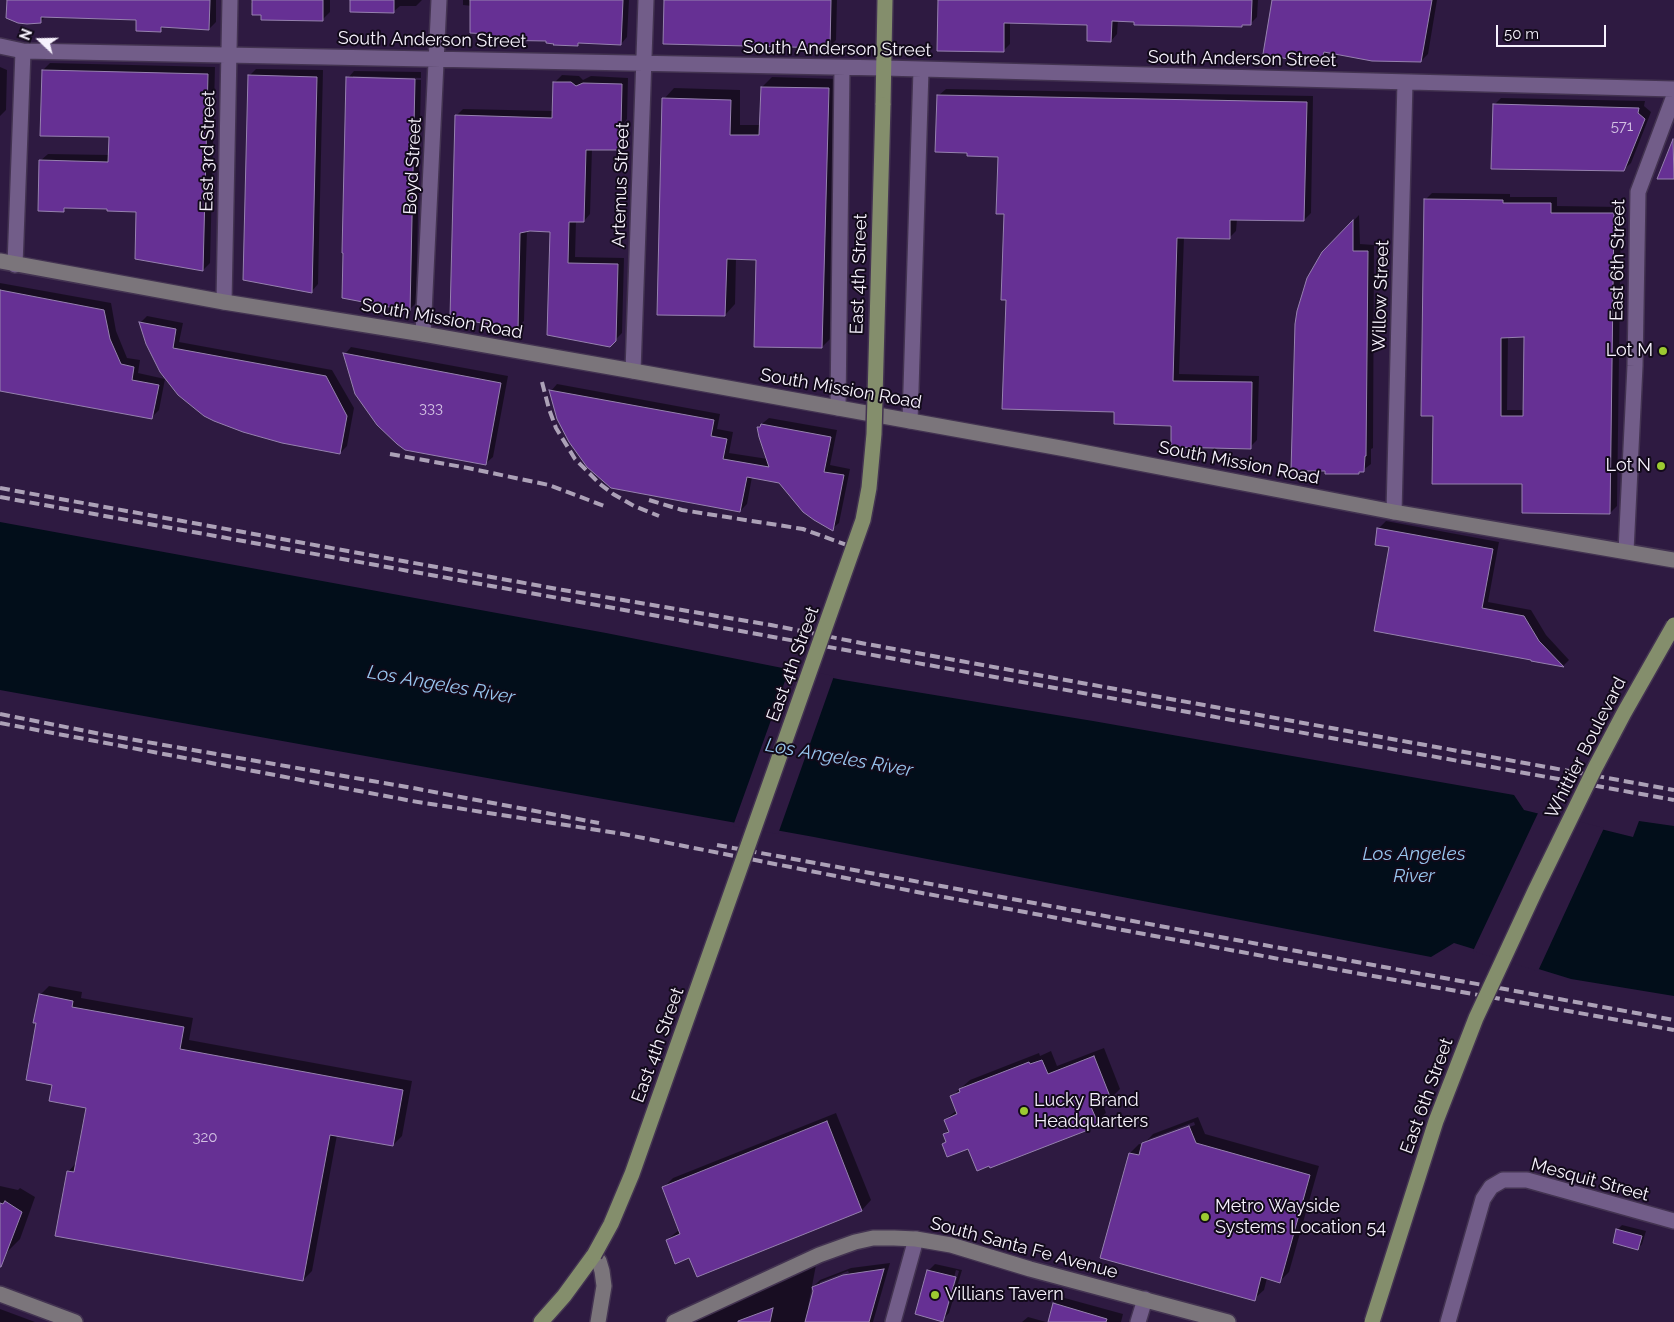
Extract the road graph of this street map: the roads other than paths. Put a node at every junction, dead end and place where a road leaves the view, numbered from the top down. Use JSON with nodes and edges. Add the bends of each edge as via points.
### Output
{"nodes":[{"id":1,"x":230,"y":0,"type":"edge"},
{"id":2,"x":439,"y":0,"type":"edge"},
{"id":3,"x":646,"y":0,"type":"edge"},
{"id":4,"x":885,"y":0,"type":"edge"},
{"id":5,"x":0,"y":46,"type":"edge"},
{"id":6,"x":23,"y":50,"type":"junction"},
{"id":7,"x":229,"y":54,"type":"junction"},
{"id":8,"x":437,"y":58,"type":"junction"},
{"id":9,"x":644,"y":64,"type":"junction"},
{"id":10,"x":842,"y":68,"type":"junction"},
{"id":11,"x":884,"y":68,"type":"junction"},
{"id":12,"x":921,"y":70,"type":"junction"},
{"id":13,"x":1405,"y":82,"type":"junction"},
{"id":14,"x":1674,"y":89,"type":"edge"},
{"id":15,"x":1674,"y":96,"type":"edge"},
{"id":16,"x":7,"y":263,"type":"edge"},
{"id":17,"x":224,"y":302,"type":"junction"},
{"id":18,"x":423,"y":334,"type":"junction"},
{"id":19,"x":633,"y":371,"type":"junction"},
{"id":20,"x":838,"y":408,"type":"junction"},
{"id":21,"x":910,"y":421,"type":"junction"},
{"id":22,"x":1394,"y":512,"type":"junction"},
{"id":23,"x":1626,"y":551,"type":"junction"},
{"id":24,"x":1674,"y":560,"type":"edge"},
{"id":25,"x":1674,"y":625,"type":"edge"},
{"id":26,"x":1535,"y":891,"type":"joint"},
{"id":27,"x":1674,"y":1221,"type":"edge"},
{"id":28,"x":916,"y":1239,"type":"junction"},
{"id":29,"x":594,"y":1255,"type":"junction"},
{"id":30,"x":0,"y":1294,"type":"edge"},
{"id":31,"x":1145,"y":1299,"type":"junction"},
{"id":32,"x":75,"y":1322,"type":"edge"},
{"id":33,"x":541,"y":1322,"type":"edge"},
{"id":34,"x":598,"y":1322,"type":"edge"},
{"id":35,"x":674,"y":1322,"type":"edge"},
{"id":36,"x":893,"y":1322,"type":"edge"},
{"id":37,"x":1138,"y":1322,"type":"edge"},
{"id":38,"x":1228,"y":1322,"type":"edge"},
{"id":39,"x":1372,"y":1322,"type":"edge"},
{"id":40,"x":1448,"y":1322,"type":"edge"}],
"edges":[{"from":1,"to":7,"type":"street","name":"East 3rd Street"},
{"from":2,"to":8,"type":"street","name":"Boyd Street"},
{"from":3,"to":9,"type":"street","name":"Artemus Street"},
{"from":4,"to":11,"type":"main road","name":"East 4th Street"},
{"from":5,"to":6,"type":"street","name":"South Anderson Street"},
{"from":6,"to":7,"type":"street","name":"South Anderson Street"},
{"from":6,"to":16,"type":"street"},
{"from":7,"to":8,"type":"street","name":"South Anderson Street"},
{"from":7,"to":17,"type":"street","name":"East 3rd Street"},
{"from":8,"to":9,"type":"street","name":"South Anderson Street"},
{"from":8,"to":18,"type":"street","name":"Boyd Street"},
{"from":9,"to":10,"type":"street","name":"South Anderson Street"},
{"from":9,"to":19,"type":"street","name":"Artemus Street"},
{"from":10,"to":11,"type":"street","name":"South Anderson Street"},
{"from":10,"to":20,"type":"street","name":"East 4th Street"},
{"from":11,"to":12,"type":"street","name":"South Anderson Street"},
{"from":11,"to":29,"type":"main road","name":"East 4th Street","bridge":true,"via":[[874,434],[863,520],[632,1174]]},
{"from":12,"to":13,"type":"street","name":"South Anderson Street"},
{"from":12,"to":21,"type":"street"},
{"from":13,"to":14,"type":"street","name":"South Anderson Street"},
{"from":13,"to":22,"type":"street","name":"Willow Street"},
{"from":15,"to":23,"type":"street","name":"East 6th Street","via":[[1638,192],[1635,366]]},
{"from":16,"to":17,"type":"street","name":"South Mission Road"},
{"from":17,"to":18,"type":"street","name":"South Mission Road"},
{"from":18,"to":19,"type":"street","name":"South Mission Road"},
{"from":19,"to":20,"type":"street","name":"South Mission Road"},
{"from":20,"to":21,"type":"street","name":"South Mission Road"},
{"from":21,"to":22,"type":"street","name":"South Mission Road"},
{"from":22,"to":23,"type":"street","name":"South Mission Road"},
{"from":23,"to":24,"type":"street","name":"South Mission Road"},
{"from":25,"to":26,"type":"main road","name":"Whittier Boulevard","bridge":true,"via":[[1620,721]]},
{"from":26,"to":39,"type":"main road","name":"East 6th Street","bridge":true,"via":[[1476,1018],[1447,1092]]},
{"from":27,"to":40,"type":"street","name":"Mesquit Street","via":[[1527,1180],[1503,1180],[1491,1187],[1483,1199]]},
{"from":28,"to":31,"type":"street","name":"South Santa Fe Avenue","via":[[951,1245]]},
{"from":28,"to":35,"type":"street","name":"South Santa Fe Avenue","via":[[874,1238],[855,1242],[778,1273]]},
{"from":28,"to":36,"type":"street"},
{"from":29,"to":33,"type":"main road","name":"East 4th Street"},
{"from":29,"to":34,"type":"street","via":[[599,1261],[604,1286]]},
{"from":30,"to":32,"type":"street"},
{"from":31,"to":37,"type":"street"},
{"from":31,"to":38,"type":"street","name":"South Santa Fe Avenue"}]}
